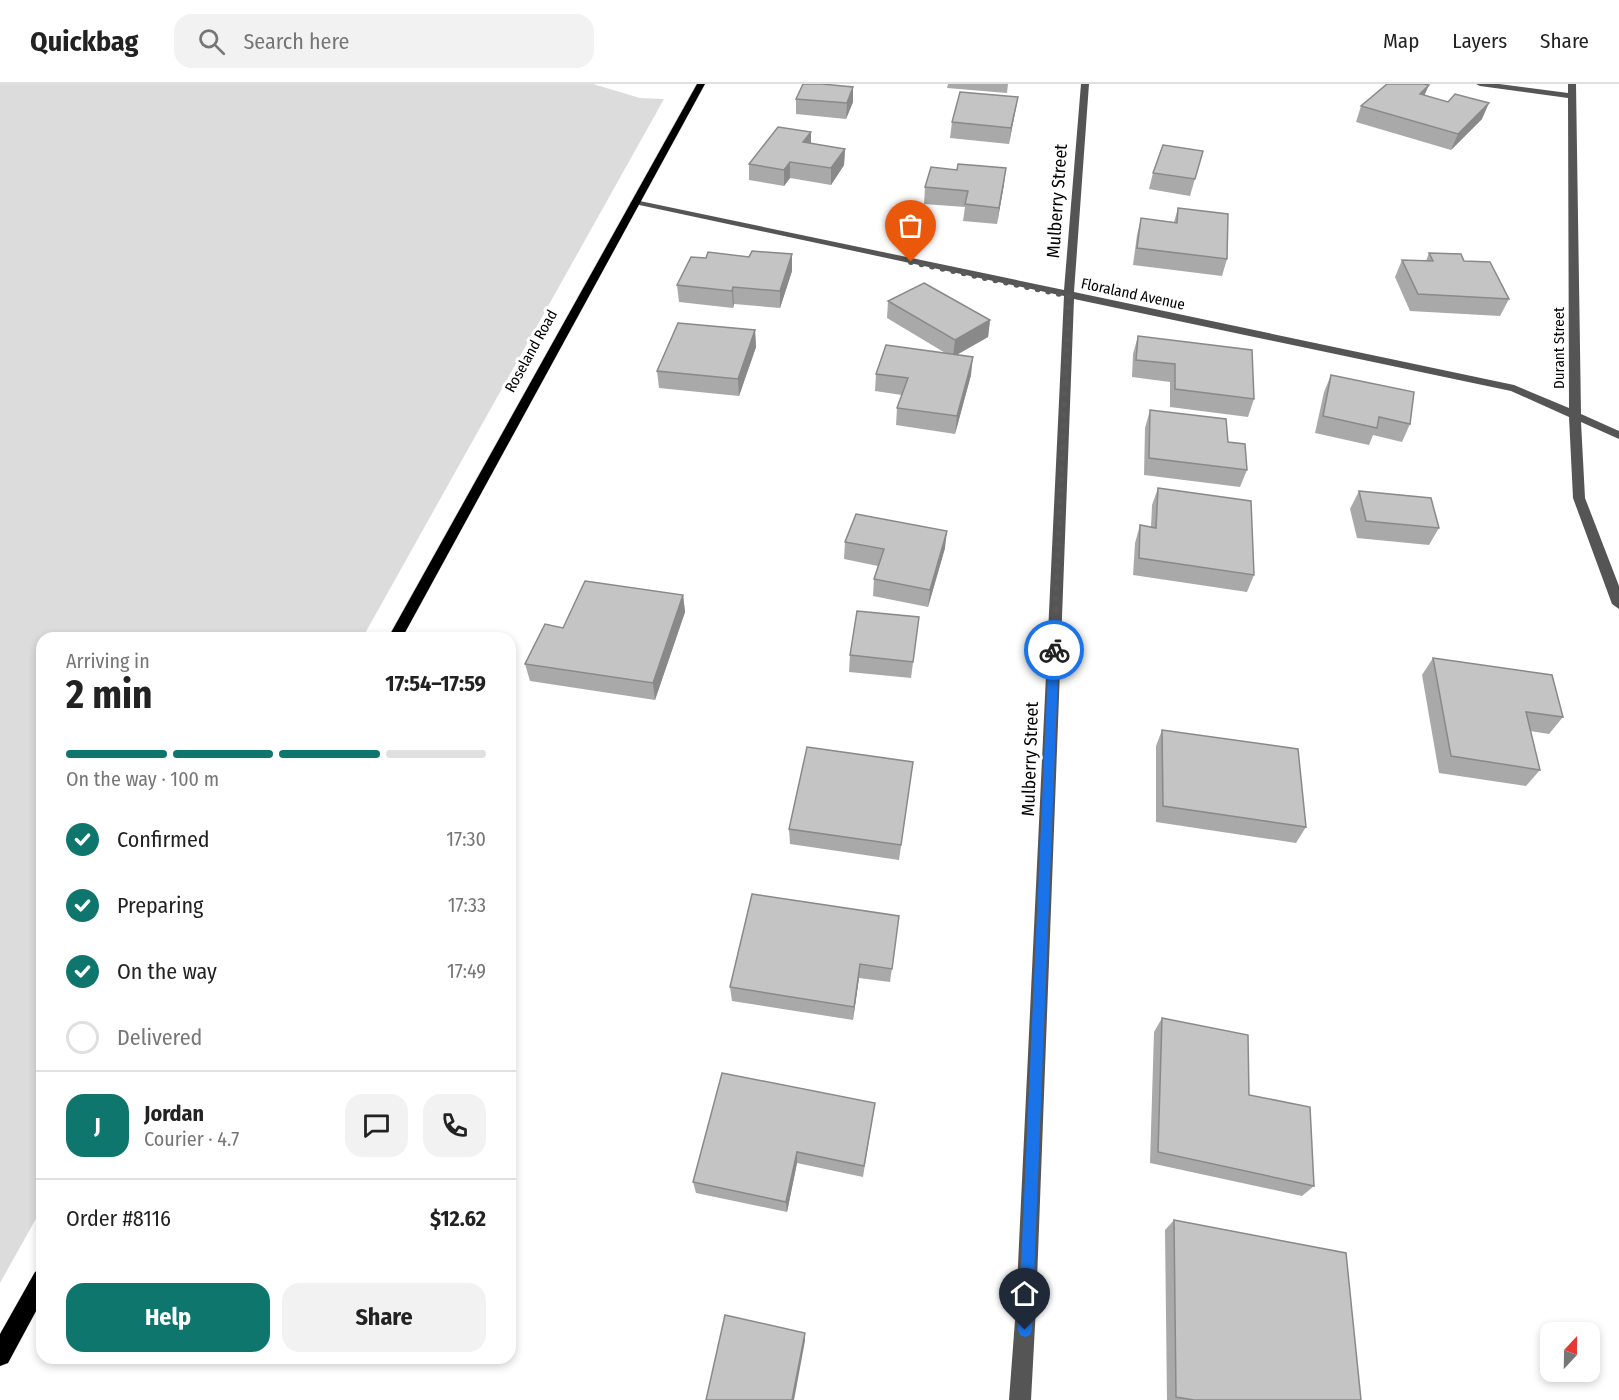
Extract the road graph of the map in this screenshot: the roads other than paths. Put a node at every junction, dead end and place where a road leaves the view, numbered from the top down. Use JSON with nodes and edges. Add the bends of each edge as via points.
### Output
{"nodes":[{"id":1,"x":701,"y":84,"type":"edge"},
{"id":2,"x":1085,"y":84,"type":"edge"},
{"id":3,"x":1479,"y":84,"type":"edge"},
{"id":4,"x":1572,"y":84,"type":"edge"},
{"id":5,"x":1572,"y":96,"type":"junction"},
{"id":6,"x":635,"y":203,"type":"junction"},
{"id":7,"x":1069,"y":296,"type":"junction"},
{"id":8,"x":1575,"y":415,"type":"junction"},
{"id":9,"x":1619,"y":435,"type":"edge"},
{"id":10,"x":1619,"y":604,"type":"edge"},
{"id":11,"x":398,"y":632,"type":"edge"},
{"id":12,"x":36,"y":1290,"type":"edge"},
{"id":13,"x":0,"y":1355,"type":"edge"},
{"id":14,"x":1020,"y":1400,"type":"edge"}],
"edges":[{"from":1,"to":6,"type":"main road","name":"Roseland Road"},
{"from":2,"to":7,"type":"street","name":"Mulberry Street"},
{"from":3,"to":5,"type":"street"},
{"from":4,"to":5,"type":"street","name":"Durant Street"},
{"from":5,"to":8,"type":"street","name":"Durant Street"},
{"from":6,"to":7,"type":"street","name":"Floraland Avenue"},
{"from":6,"to":11,"type":"main road","name":"Roseland Road"},
{"from":7,"to":8,"type":"street","name":"Floraland Avenue","via":[[1514,388]]},
{"from":7,"to":14,"type":"street","name":"Mulberry Street"},
{"from":8,"to":9,"type":"street","name":"Floraland Avenue"},
{"from":8,"to":10,"type":"street","name":"Durant Street","via":[[1579,498]]},
{"from":12,"to":13,"type":"main road"}]}
